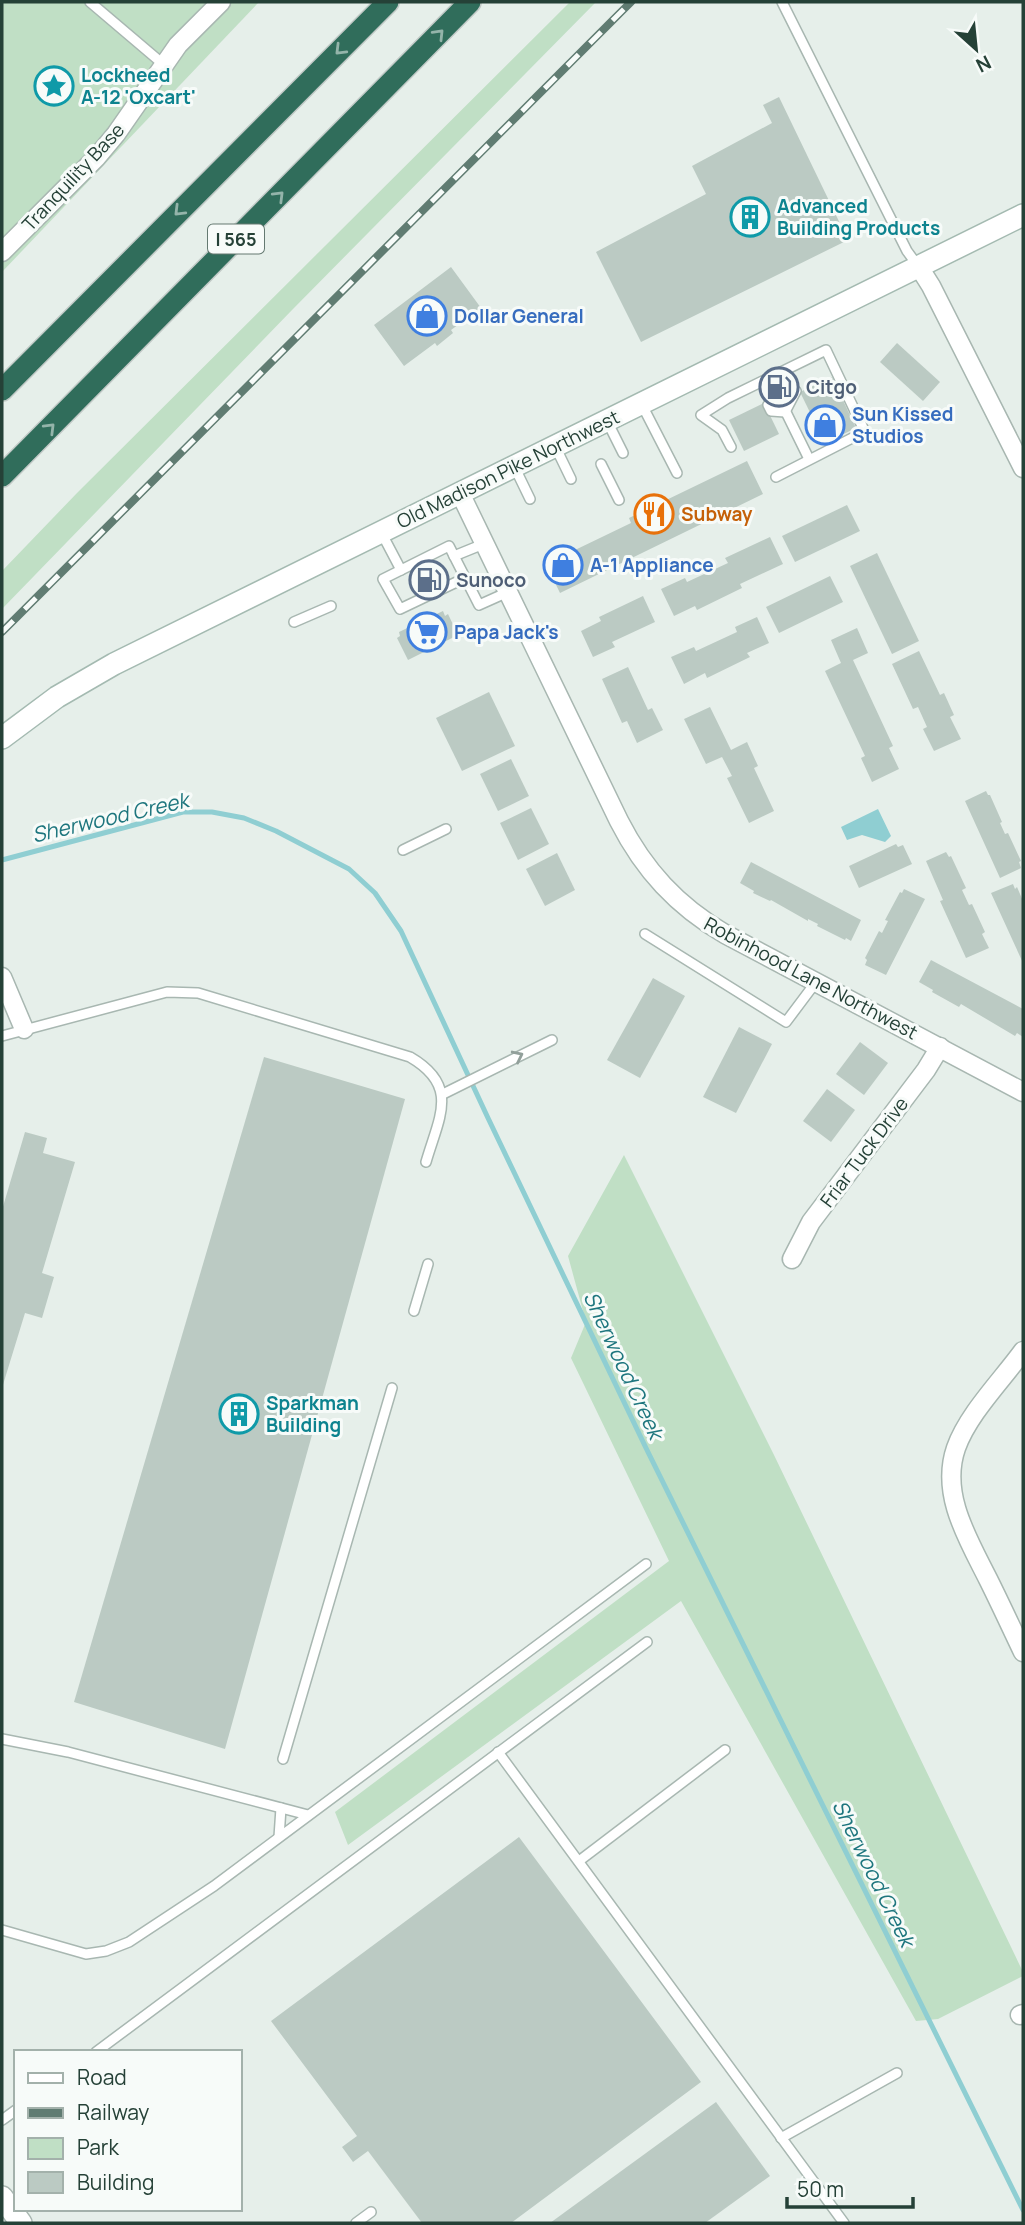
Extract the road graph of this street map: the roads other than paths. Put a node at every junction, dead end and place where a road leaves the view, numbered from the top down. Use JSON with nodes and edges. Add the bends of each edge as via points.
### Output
{"nodes":[{"id":1,"x":90,"y":2,"type":"edge"},
{"id":2,"x":221,"y":2,"type":"edge"},
{"id":3,"x":388,"y":2,"type":"edge"},
{"id":4,"x":470,"y":2,"type":"edge"},
{"id":5,"x":782,"y":2,"type":"edge"},
{"id":6,"x":163,"y":64,"type":"junction"},
{"id":7,"x":1023,"y":215,"type":"edge"},
{"id":8,"x":2,"y":252,"type":"edge"},
{"id":9,"x":919,"y":267,"type":"junction"},
{"id":10,"x":2,"y":390,"type":"edge"},
{"id":11,"x":796,"y":391,"type":"dead end"},
{"id":12,"x":779,"y":400,"type":"dead end"},
{"id":13,"x":642,"y":403,"type":"junction"},
{"id":14,"x":768,"y":405,"type":"dead end"},
{"id":15,"x":785,"y":412,"type":"junction"},
{"id":16,"x":607,"y":421,"type":"junction"},
{"id":17,"x":555,"y":446,"type":"junction"},
{"id":18,"x":731,"y":447,"type":"dead end"},
{"id":19,"x":623,"y":453,"type":"dead end"},
{"id":20,"x":809,"y":459,"type":"junction"},
{"id":21,"x":601,"y":464,"type":"dead end"},
{"id":22,"x":514,"y":466,"type":"junction"},
{"id":23,"x":1023,"y":468,"type":"edge"},
{"id":24,"x":677,"y":473,"type":"dead end"},
{"id":25,"x":2,"y":476,"type":"edge"},
{"id":26,"x":776,"y":477,"type":"dead end"},
{"id":27,"x":571,"y":479,"type":"dead end"},
{"id":28,"x":460,"y":493,"type":"junction"},
{"id":29,"x":530,"y":499,"type":"dead end"},
{"id":30,"x":619,"y":500,"type":"dead end"},
{"id":31,"x":381,"y":532,"type":"junction"},
{"id":32,"x":486,"y":543,"type":"junction"},
{"id":33,"x":454,"y":556,"type":"junction"},
{"id":34,"x":404,"y":569,"type":"junction"},
{"id":35,"x":419,"y":572,"type":"dead end"},
{"id":36,"x":465,"y":578,"type":"junction"},
{"id":37,"x":440,"y":579,"type":"dead end"},
{"id":38,"x":453,"y":584,"type":"junction"},
{"id":39,"x":510,"y":591,"type":"junction"},
{"id":40,"x":331,"y":606,"type":"dead end"},
{"id":41,"x":294,"y":622,"type":"dead end"},
{"id":42,"x":2,"y":738,"type":"edge"},
{"id":43,"x":446,"y":829,"type":"dead end"},
{"id":44,"x":403,"y":850,"type":"dead end"},
{"id":45,"x":645,"y":934,"type":"dead end"},
{"id":46,"x":2,"y":977,"type":"edge"},
{"id":47,"x":816,"y":982,"type":"junction"},
{"id":48,"x":24,"y":1029,"type":"junction"},
{"id":49,"x":2,"y":1035,"type":"edge"},
{"id":50,"x":552,"y":1040,"type":"dead end"},
{"id":51,"x":940,"y":1047,"type":"junction"},
{"id":52,"x":1023,"y":1092,"type":"edge"},
{"id":53,"x":443,"y":1094,"type":"junction"},
{"id":54,"x":426,"y":1161,"type":"dead end"},
{"id":55,"x":792,"y":1259,"type":"dead end"},
{"id":56,"x":428,"y":1264,"type":"dead end"},
{"id":57,"x":414,"y":1311,"type":"dead end"},
{"id":58,"x":1023,"y":1351,"type":"edge"},
{"id":59,"x":392,"y":1388,"type":"dead end"},
{"id":60,"x":646,"y":1564,"type":"dead end"},
{"id":61,"x":647,"y":1642,"type":"dead end"},
{"id":62,"x":1023,"y":1651,"type":"edge"},
{"id":63,"x":2,"y":1741,"type":"edge"},
{"id":64,"x":725,"y":1750,"type":"dead end"},
{"id":65,"x":498,"y":1752,"type":"junction"},
{"id":66,"x":283,"y":1759,"type":"dead end"},
{"id":67,"x":281,"y":1808,"type":"junction"},
{"id":68,"x":309,"y":1815,"type":"junction"},
{"id":69,"x":279,"y":1837,"type":"junction"},
{"id":70,"x":579,"y":1861,"type":"junction"},
{"id":71,"x":2,"y":1930,"type":"edge"},
{"id":72,"x":99,"y":2050,"type":"edge"},
{"id":73,"x":897,"y":2073,"type":"dead end"},
{"id":74,"x":781,"y":2137,"type":"junction"},
{"id":75,"x":2,"y":2197,"type":"edge"},
{"id":76,"x":371,"y":2212,"type":"dead end"},
{"id":77,"x":21,"y":2223,"type":"edge"},
{"id":78,"x":356,"y":2223,"type":"edge"},
{"id":79,"x":845,"y":2223,"type":"edge"}],
"edges":[{"from":1,"to":6,"type":"lane"},
{"from":2,"to":6,"type":"street","name":"Tranquility Base"},
{"from":3,"to":10,"type":"highway","one_way":true},
{"from":25,"to":4,"type":"highway","number":"I 565","one_way":true},
{"from":5,"to":9,"type":"lane"},
{"from":6,"to":8,"type":"street","name":"Tranquility Base","via":[[96,158]]},
{"from":7,"to":9,"type":"main road","name":"Old Madison Pike Northwest"},
{"from":9,"to":13,"type":"main road","name":"Old Madison Pike Northwest"},
{"from":9,"to":23,"type":"street"},
{"from":11,"to":15,"type":"lane"},
{"from":12,"to":15,"type":"lane"},
{"from":13,"to":16,"type":"main road","name":"Old Madison Pike Northwest"},
{"from":13,"to":24,"type":"lane"},
{"from":14,"to":15,"type":"lane","via":[[772,411]]},
{"from":15,"to":20,"type":"lane"},
{"from":16,"to":17,"type":"main road","name":"Old Madison Pike Northwest"},
{"from":16,"to":19,"type":"lane"},
{"from":17,"to":22,"type":"main road","name":"Old Madison Pike Northwest"},
{"from":17,"to":27,"type":"lane"},
{"from":18,"to":20,"type":"lane","via":[[722,430],[702,415],[826,350],[863,428],[858,435]]},
{"from":20,"to":26,"type":"lane"},
{"from":21,"to":30,"type":"lane"},
{"from":22,"to":28,"type":"main road","name":"Old Madison Pike Northwest"},
{"from":22,"to":29,"type":"lane"},
{"from":28,"to":31,"type":"main road","name":"Old Madison Pike Northwest"},
{"from":28,"to":32,"type":"street","name":"Robinhood Lane Northwest"},
{"from":31,"to":34,"type":"lane"},
{"from":31,"to":42,"type":"main road","name":"Old Madison Pike Northwest","via":[[114,664],[57,697]]},
{"from":32,"to":33,"type":"lane"},
{"from":32,"to":39,"type":"street","name":"Robinhood Lane Northwest"},
{"from":33,"to":34,"type":"lane","via":[[450,547]]},
{"from":33,"to":36,"type":"lane"},
{"from":34,"to":35,"type":"lane"},
{"from":34,"to":38,"type":"lane","via":[[383,579],[400,609]]},
{"from":36,"to":38,"type":"lane"},
{"from":36,"to":39,"type":"lane","via":[[479,606]]},
{"from":37,"to":38,"type":"lane"},
{"from":39,"to":47,"type":"street","name":"Robinhood Lane Northwest","via":[[619,821],[649,871],[700,919]]},
{"from":40,"to":41,"type":"lane"},
{"from":43,"to":44,"type":"lane"},
{"from":45,"to":47,"type":"lane","via":[[786,1022]]},
{"from":46,"to":48,"type":"street"},
{"from":47,"to":51,"type":"street","name":"Robinhood Lane Northwest"},
{"from":48,"to":49,"type":"lane"},
{"from":48,"to":53,"type":"lane","via":[[184,991],[410,1057],[423,1065]]},
{"from":53,"to":50,"type":"lane","one_way":true},
{"from":51,"to":52,"type":"street","name":"Robinhood Lane Northwest"},
{"from":51,"to":55,"type":"street","name":"Friar Tuck Drive","via":[[811,1222]]},
{"from":53,"to":54,"type":"lane"},
{"from":56,"to":57,"type":"lane"},
{"from":58,"to":62,"type":"street","via":[[965,1429],[951,1476],[962,1526]]},
{"from":59,"to":66,"type":"lane"},
{"from":60,"to":68,"type":"lane"},
{"from":61,"to":65,"type":"lane"},
{"from":63,"to":67,"type":"lane","via":[[68,1752]]},
{"from":64,"to":70,"type":"lane"},
{"from":65,"to":70,"type":"lane"},
{"from":65,"to":72,"type":"lane"},
{"from":67,"to":68,"type":"lane"},
{"from":67,"to":69,"type":"lane"},
{"from":68,"to":69,"type":"lane"},
{"from":69,"to":71,"type":"lane","via":[[203,1893],[117,1947],[86,1954]]},
{"from":70,"to":74,"type":"lane"},
{"from":73,"to":74,"type":"lane"},
{"from":74,"to":79,"type":"lane"},
{"from":75,"to":77,"type":"main road"},
{"from":76,"to":78,"type":"lane"}]}
